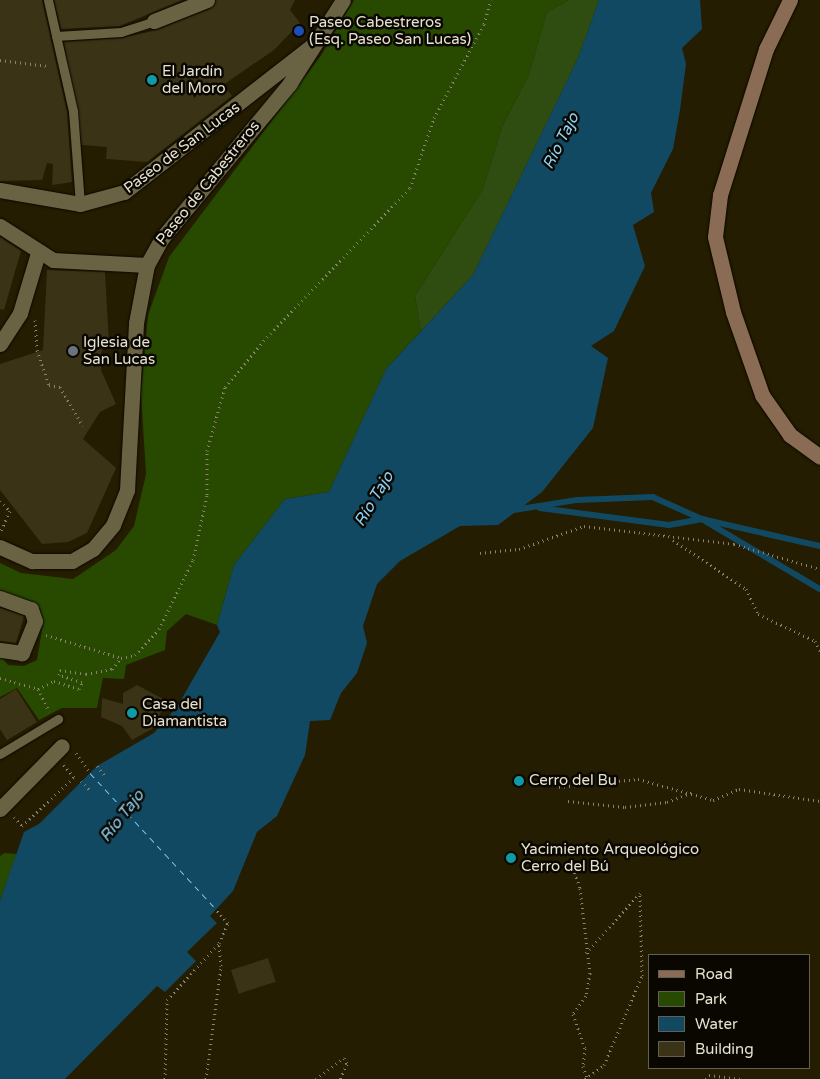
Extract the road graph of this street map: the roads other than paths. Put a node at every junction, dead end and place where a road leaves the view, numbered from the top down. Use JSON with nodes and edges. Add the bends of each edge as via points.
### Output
{"nodes":[{"id":1,"x":48,"y":0,"type":"edge"},
{"id":2,"x":207,"y":0,"type":"edge"},
{"id":3,"x":343,"y":0,"type":"edge"},
{"id":4,"x":790,"y":0,"type":"edge"},
{"id":5,"x":154,"y":21,"type":"joint"},
{"id":6,"x":56,"y":36,"type":"junction"},
{"id":7,"x":315,"y":43,"type":"junction"},
{"id":8,"x":0,"y":190,"type":"edge"},
{"id":9,"x":80,"y":204,"type":"junction"},
{"id":10,"x":0,"y":226,"type":"edge"},
{"id":11,"x":38,"y":254,"type":"junction"},
{"id":12,"x":147,"y":265,"type":"junction"},
{"id":13,"x":0,"y":344,"type":"edge"},
{"id":14,"x":820,"y":457,"type":"edge"},
{"id":15,"x":0,"y":547,"type":"edge"},
{"id":16,"x":0,"y":598,"type":"edge"},
{"id":17,"x":0,"y":650,"type":"edge"},
{"id":18,"x":57,"y":720,"type":"road end"},
{"id":19,"x":62,"y":746,"type":"dead end"},
{"id":20,"x":0,"y":754,"type":"edge"},
{"id":21,"x":2,"y":801,"type":"edge"}],
"edges":[{"from":1,"to":6,"type":"lane"},
{"from":2,"to":5,"type":"street"},
{"from":3,"to":7,"type":"street","name":"Paseo de Cabestreros"},
{"from":4,"to":14,"type":"main road","via":[[766,49],[720,195],[715,237],[733,312],[762,395],[790,435]]},
{"from":5,"to":6,"type":"lane","via":[[121,32]]},
{"from":6,"to":9,"type":"lane","via":[[73,112]]},
{"from":7,"to":9,"type":"street","name":"Paseo de San Lucas","via":[[124,192]]},
{"from":7,"to":12,"type":"street","name":"Paseo de Cabestreros","via":[[290,83],[162,238]]},
{"from":8,"to":9,"type":"street","name":"Paseo de San Lucas"},
{"from":10,"to":11,"type":"street"},
{"from":11,"to":12,"type":"street","via":[[78,263]]},
{"from":11,"to":13,"type":"street","via":[[20,312],[7,339]]},
{"from":12,"to":15,"type":"street","name":"Paseo de Cabestreros","via":[[136,323],[126,490],[113,525],[93,549],[72,561],[32,561]]},
{"from":16,"to":17,"type":"street","via":[[31,609],[34,631],[22,653]]},
{"from":18,"to":20,"type":"lane"},
{"from":19,"to":21,"type":"street"}]}
